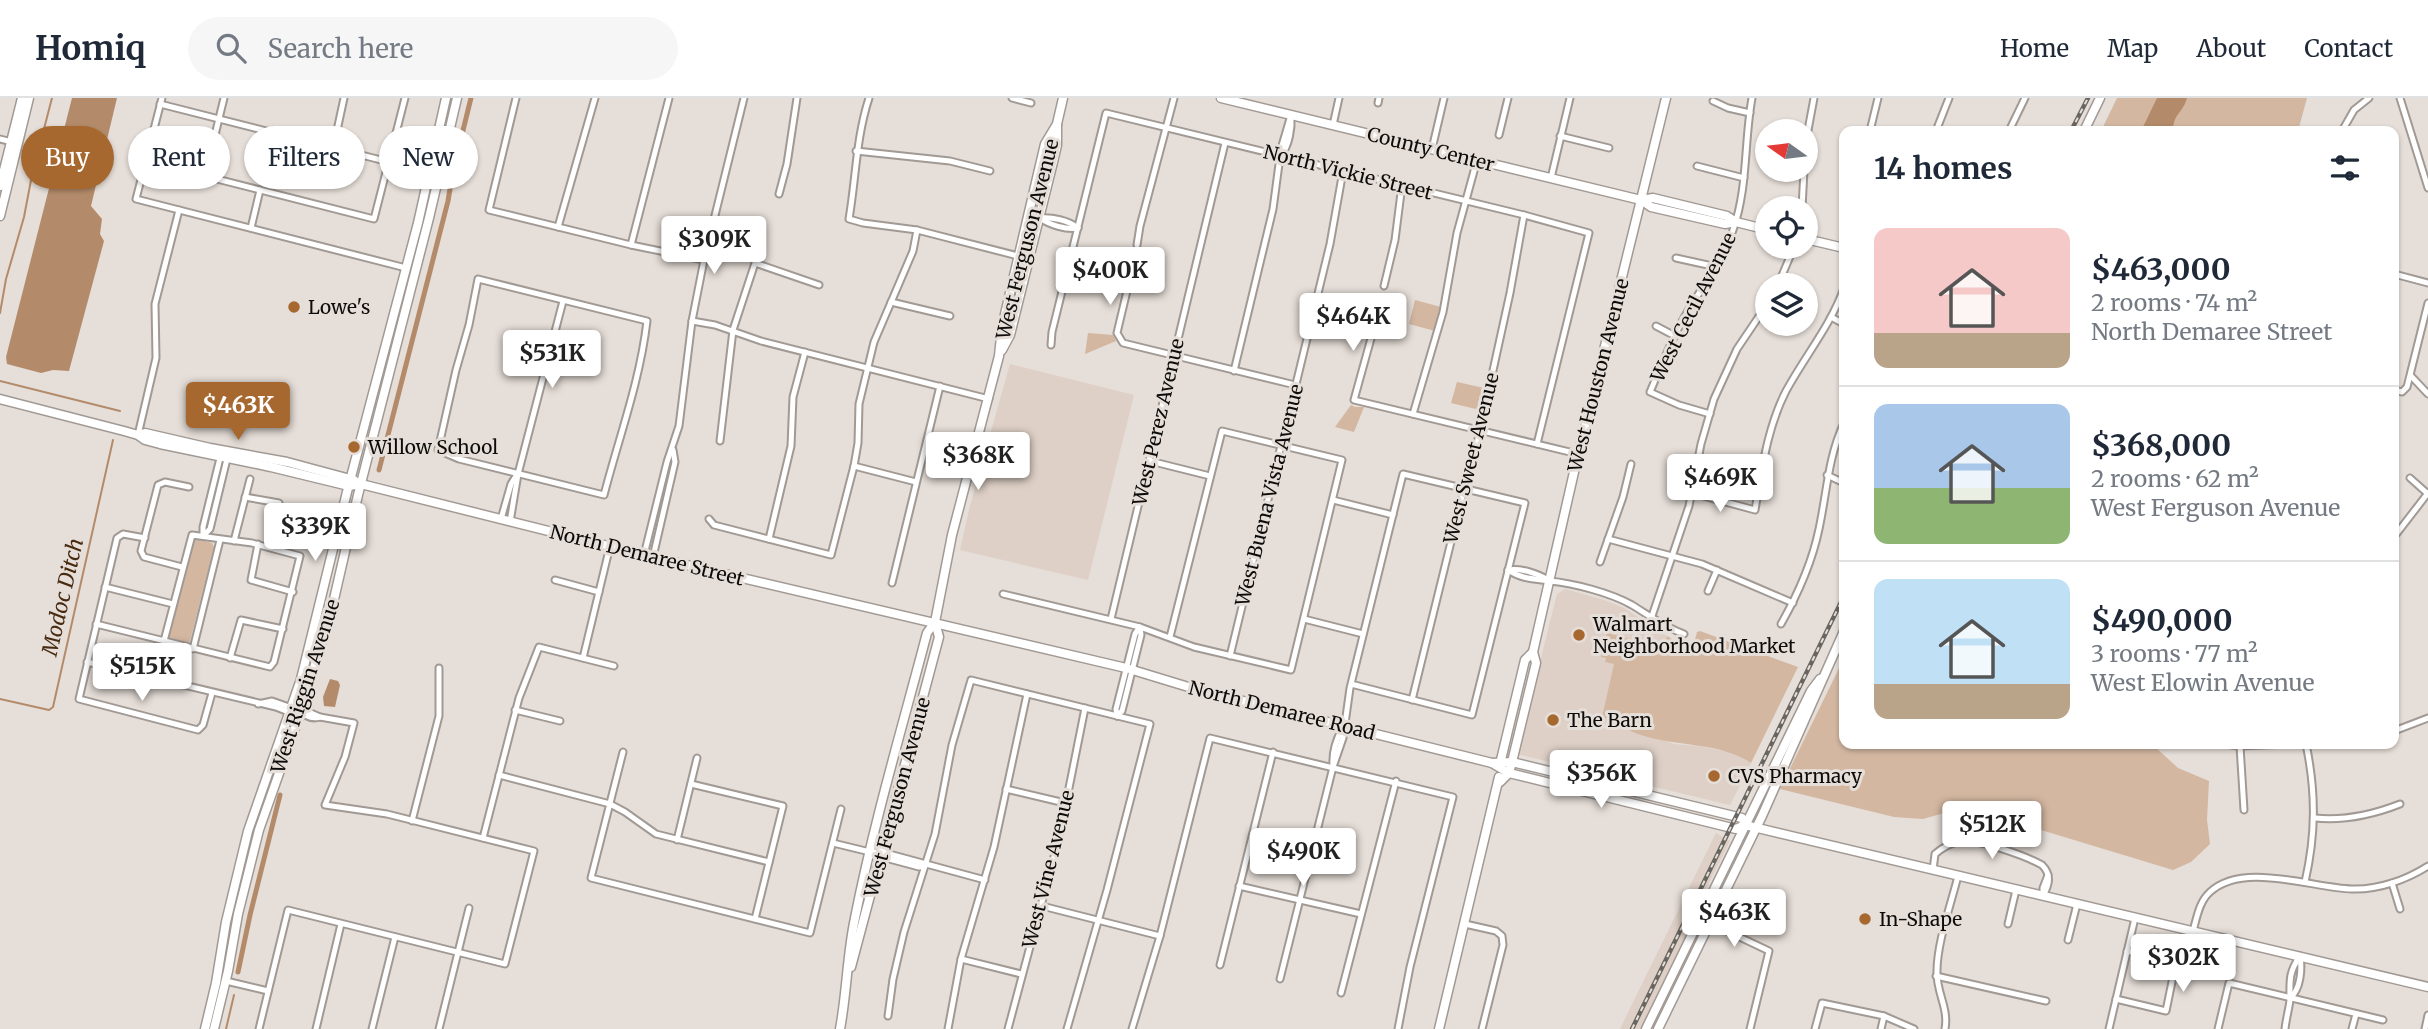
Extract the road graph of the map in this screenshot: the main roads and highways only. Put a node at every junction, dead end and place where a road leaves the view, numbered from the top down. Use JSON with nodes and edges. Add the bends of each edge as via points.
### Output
{"nodes":[{"id":1,"x":22,"y":98,"type":"edge"},
{"id":2,"x":30,"y":98,"type":"edge"},
{"id":3,"x":446,"y":98,"type":"edge"},
{"id":4,"x":457,"y":98,"type":"edge"},
{"id":5,"x":1063,"y":98,"type":"edge"},
{"id":6,"x":1221,"y":98,"type":"edge"},
{"id":7,"x":1666,"y":98,"type":"edge"},
{"id":8,"x":2100,"y":98,"type":"edge"},
{"id":9,"x":1057,"y":124,"type":"junction"},
{"id":10,"x":2086,"y":126,"type":"edge"},
{"id":11,"x":15,"y":143,"type":"junction"},
{"id":12,"x":0,"y":186,"type":"edge"},
{"id":13,"x":1641,"y":200,"type":"junction"},
{"id":14,"x":0,"y":216,"type":"edge"},
{"id":15,"x":1755,"y":227,"type":"edge"},
{"id":16,"x":1818,"y":242,"type":"edge"},
{"id":17,"x":1839,"y":247,"type":"edge"},
{"id":18,"x":999,"y":356,"type":"junction"},
{"id":19,"x":378,"y":372,"type":"junction"},
{"id":20,"x":0,"y":400,"type":"edge"},
{"id":21,"x":378,"y":418,"type":"junction"},
{"id":22,"x":138,"y":435,"type":"junction"},
{"id":23,"x":224,"y":456,"type":"junction"},
{"id":24,"x":350,"y":482,"type":"junction"},
{"id":25,"x":361,"y":484,"type":"junction"},
{"id":26,"x":934,"y":622,"type":"junction"},
{"id":27,"x":1839,"y":641,"type":"edge"},
{"id":28,"x":1533,"y":652,"type":"junction"},
{"id":29,"x":1822,"y":677,"type":"junction"},
{"id":30,"x":296,"y":710,"type":"junction"},
{"id":31,"x":1512,"y":762,"type":"junction"},
{"id":32,"x":1497,"y":764,"type":"junction"},
{"id":33,"x":1509,"y":773,"type":"junction"},
{"id":34,"x":1500,"y":782,"type":"junction"},
{"id":35,"x":1583,"y":790,"type":"junction"},
{"id":36,"x":1640,"y":794,"type":"junction"},
{"id":37,"x":1745,"y":825,"type":"junction"},
{"id":38,"x":1756,"y":827,"type":"junction"},
{"id":39,"x":849,"y":972,"type":"junction"},
{"id":40,"x":2428,"y":987,"type":"edge"},
{"id":41,"x":205,"y":1029,"type":"edge"},
{"id":42,"x":214,"y":1029,"type":"edge"},
{"id":43,"x":840,"y":1029,"type":"edge"},
{"id":44,"x":1439,"y":1029,"type":"edge"},
{"id":45,"x":1646,"y":1029,"type":"edge"},
{"id":46,"x":1658,"y":1029,"type":"edge"}],
"edges":[{"from":1,"to":11,"type":"main road"},
{"from":2,"to":11,"type":"main road"},
{"from":3,"to":19,"type":"main road","name":"West Riggin Avenue"},
{"from":4,"to":21,"type":"main road","name":"West Riggin Avenue"},
{"from":5,"to":9,"type":"main road","name":"West Ferguson Avenue"},
{"from":6,"to":13,"type":"main road","name":"County Center"},
{"from":7,"to":13,"type":"main road","name":"West Houston Avenue"},
{"from":8,"to":10,"type":"main road"},
{"from":9,"to":18,"type":"main road","name":"West Ferguson Avenue","via":[[1057,145],[1040,218],[1010,335]]},
{"from":9,"to":18,"type":"main road","name":"West Ferguson Avenue","via":[[1045,144]]},
{"from":11,"to":12,"type":"main road"},
{"from":11,"to":14,"type":"main road"},
{"from":13,"to":15,"type":"main road","name":"County Center","via":[[1653,198]]},
{"from":13,"to":28,"type":"main road","name":"West Houston Avenue"},
{"from":16,"to":17,"type":"main road"},
{"from":18,"to":26,"type":"main road","name":"West Ferguson Avenue"},
{"from":19,"to":21,"type":"main road","via":[[382,380]]},
{"from":19,"to":24,"type":"main road","name":"West Riggin Avenue"},
{"from":20,"to":22,"type":"main road","name":"North Demaree Street"},
{"from":21,"to":25,"type":"main road","name":"West Riggin Avenue"},
{"from":22,"to":23,"type":"main road","name":"North Demaree Street"},
{"from":22,"to":23,"type":"main road","name":"North Demaree Street","via":[[152,434]]},
{"from":23,"to":24,"type":"main road","name":"North Demaree Street"},
{"from":23,"to":24,"type":"main road","name":"North Demaree Street","via":[[264,457]]},
{"from":24,"to":25,"type":"main road","name":"North Demaree Street"},
{"from":24,"to":30,"type":"main road","name":"West Riggin Avenue"},
{"from":25,"to":26,"type":"main road","name":"North Demaree Street"},
{"from":25,"to":30,"type":"main road","name":"West Riggin Avenue","via":[[329,617]]},
{"from":26,"to":32,"type":"main road","name":"North Demaree Road"},
{"from":26,"to":39,"type":"main road","name":"West Ferguson Avenue","via":[[927,634],[870,852],[854,921]]},
{"from":26,"to":39,"type":"main road","name":"West Ferguson Avenue","via":[[939,637]]},
{"from":27,"to":29,"type":"main road"},
{"from":28,"to":31,"type":"main road","name":"West Houston Avenue","via":[[1536,663]]},
{"from":28,"to":32,"type":"main road","name":"West Houston Avenue","via":[[1525,660]]},
{"from":29,"to":37,"type":"main road"},
{"from":29,"to":38,"type":"main road"},
{"from":30,"to":41,"type":"main road","name":"West Riggin Avenue","via":[[248,831]]},
{"from":30,"to":42,"type":"main road","name":"West Riggin Avenue","via":[[259,830]]},
{"from":31,"to":32,"type":"main road"},
{"from":31,"to":33,"type":"main road","name":"West Houston Avenue"},
{"from":31,"to":36,"type":"main road"},
{"from":32,"to":33,"type":"main road","name":"North Demaree Road"},
{"from":32,"to":34,"type":"main road","name":"West Houston Avenue"},
{"from":33,"to":34,"type":"main road","name":"West Houston Avenue"},
{"from":33,"to":35,"type":"main road","name":"North Demaree Road"},
{"from":34,"to":44,"type":"main road","name":"West Houston Avenue"},
{"from":35,"to":36,"type":"main road","via":[[1594,787],[1632,797]]},
{"from":35,"to":37,"type":"main road","name":"North Demaree Road","via":[[1736,829]]},
{"from":36,"to":37,"type":"main road","via":[[1742,818]]},
{"from":37,"to":38,"type":"main road"},
{"from":37,"to":45,"type":"main road"},
{"from":38,"to":40,"type":"main road"},
{"from":38,"to":46,"type":"main road"},
{"from":39,"to":43,"type":"main road","name":"West Ferguson Avenue"}]}
